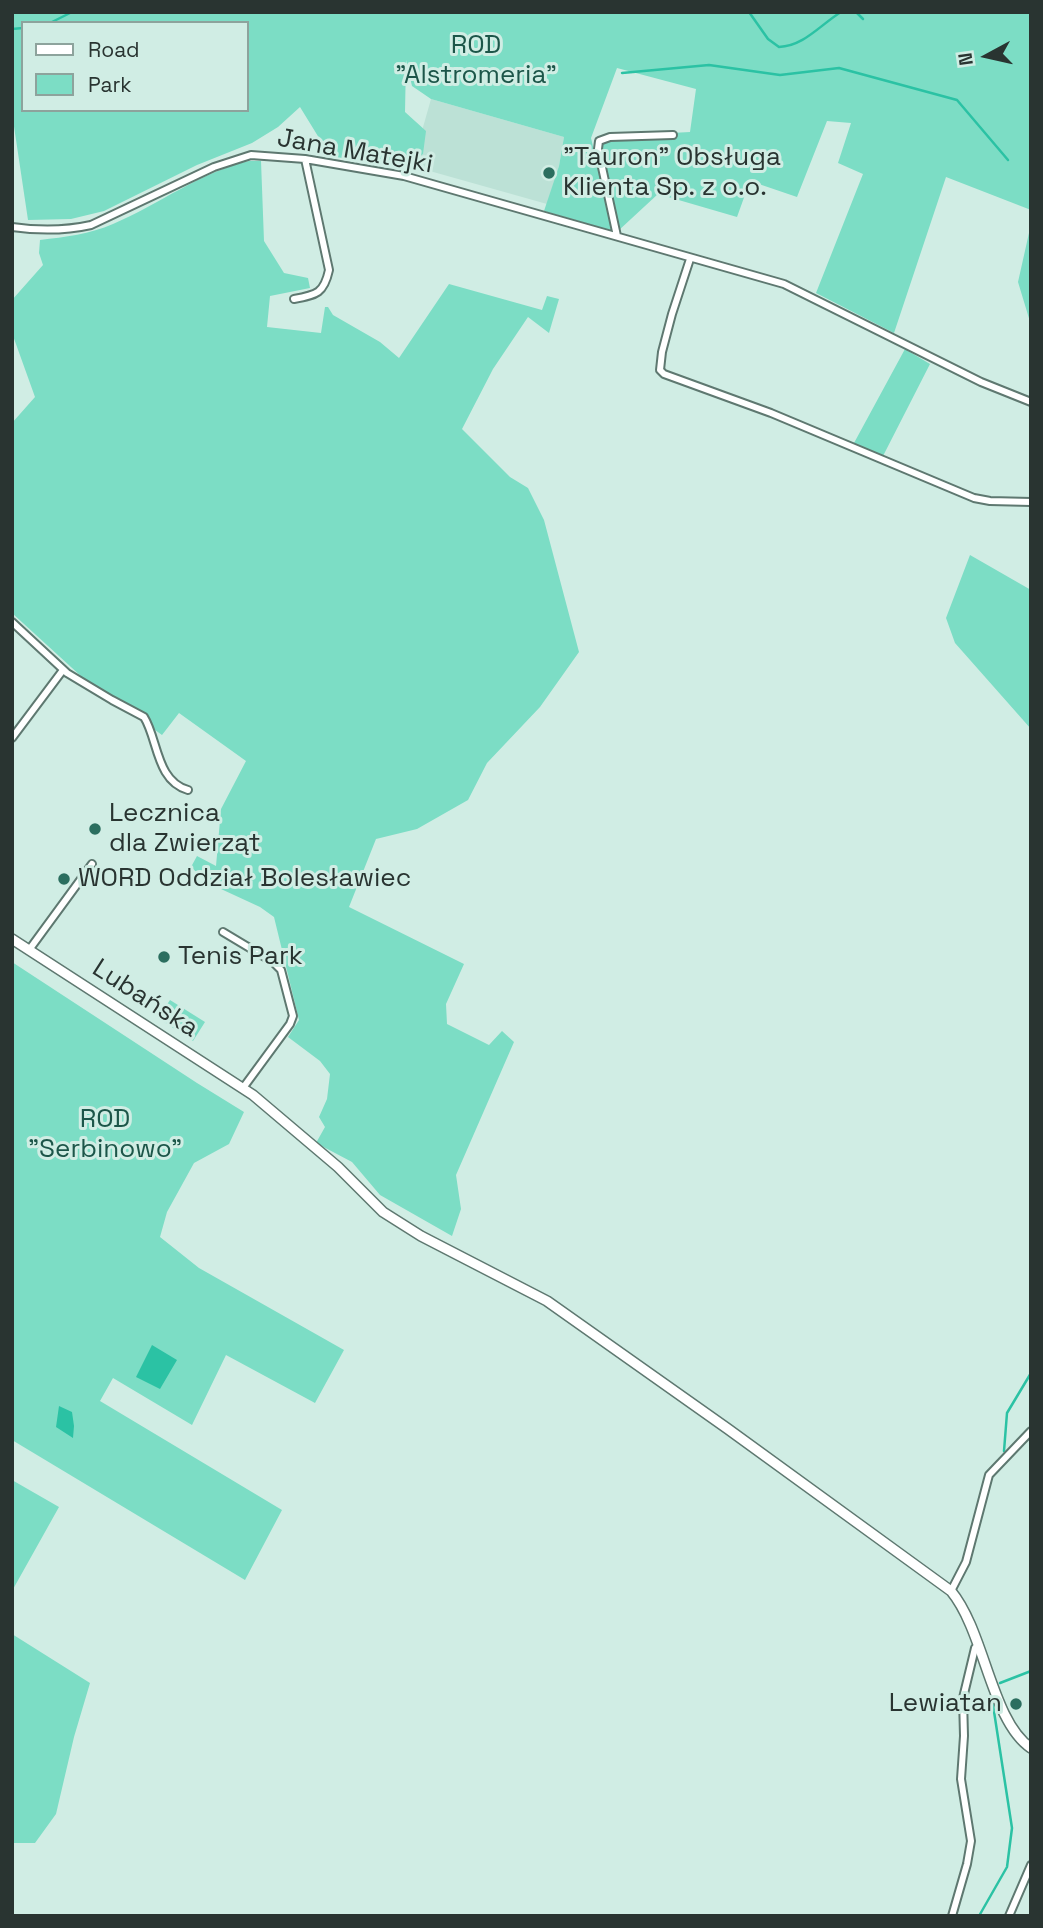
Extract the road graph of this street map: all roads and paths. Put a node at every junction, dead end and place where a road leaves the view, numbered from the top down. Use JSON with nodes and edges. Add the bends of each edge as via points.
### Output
{"nodes":[{"id":1,"x":673,"y":135,"type":"dead end"},
{"id":2,"x":305,"y":159,"type":"junction"},
{"id":3,"x":12,"y":227,"type":"edge"},
{"id":4,"x":617,"y":236,"type":"junction"},
{"id":5,"x":690,"y":258,"type":"junction"},
{"id":6,"x":294,"y":299,"type":"dead end"},
{"id":7,"x":1031,"y":402,"type":"edge"},
{"id":8,"x":1031,"y":502,"type":"edge"},
{"id":9,"x":12,"y":622,"type":"edge"},
{"id":10,"x":63,"y":670,"type":"junction"},
{"id":11,"x":12,"y":738,"type":"edge"},
{"id":12,"x":187,"y":790,"type":"dead end"},
{"id":13,"x":92,"y":864,"type":"dead end"},
{"id":14,"x":223,"y":932,"type":"dead end"},
{"id":15,"x":12,"y":939,"type":"edge"},
{"id":16,"x":29,"y":950,"type":"junction"},
{"id":17,"x":243,"y":1088,"type":"junction"},
{"id":18,"x":1031,"y":1432,"type":"edge"},
{"id":19,"x":951,"y":1591,"type":"junction"},
{"id":20,"x":979,"y":1645,"type":"junction"},
{"id":21,"x":1031,"y":1748,"type":"edge"},
{"id":22,"x":1031,"y":1866,"type":"edge"},
{"id":23,"x":952,"y":1916,"type":"edge"},
{"id":24,"x":1009,"y":1916,"type":"edge"}],
"edges":[{"from":1,"to":4,"type":"street","via":[[599,141]]},
{"from":2,"to":3,"type":"street","name":"Jana Matejki","via":[[251,155],[214,167],[91,225],[42,231]]},
{"from":2,"to":4,"type":"street","name":"Jana Matejki","via":[[404,176]]},
{"from":2,"to":6,"type":"street","via":[[329,270],[319,292]]},
{"from":4,"to":5,"type":"street","name":"Jana Matejki"},
{"from":5,"to":7,"type":"street","name":"Jana Matejki","via":[[784,284],[972,378]]},
{"from":5,"to":8,"type":"street","via":[[662,352],[660,370],[664,374],[771,413],[974,498]]},
{"from":9,"to":10,"type":"street"},
{"from":10,"to":11,"type":"street"},
{"from":10,"to":12,"type":"street","via":[[144,717],[163,767]]},
{"from":13,"to":16,"type":"street"},
{"from":14,"to":17,"type":"street","via":[[281,970],[293,1016]]},
{"from":15,"to":16,"type":"street","name":"Lubańska"},
{"from":16,"to":17,"type":"street","name":"Lubańska"},
{"from":17,"to":19,"type":"street","name":"Lubańska","via":[[338,1167],[383,1212],[547,1301]]},
{"from":18,"to":19,"type":"street","via":[[989,1475],[967,1562]]},
{"from":19,"to":20,"type":"street"},
{"from":20,"to":21,"type":"street","via":[[1009,1723]]},
{"from":20,"to":23,"type":"street","via":[[962,1707],[961,1779],[971,1841]]},
{"from":22,"to":24,"type":"street"}]}
